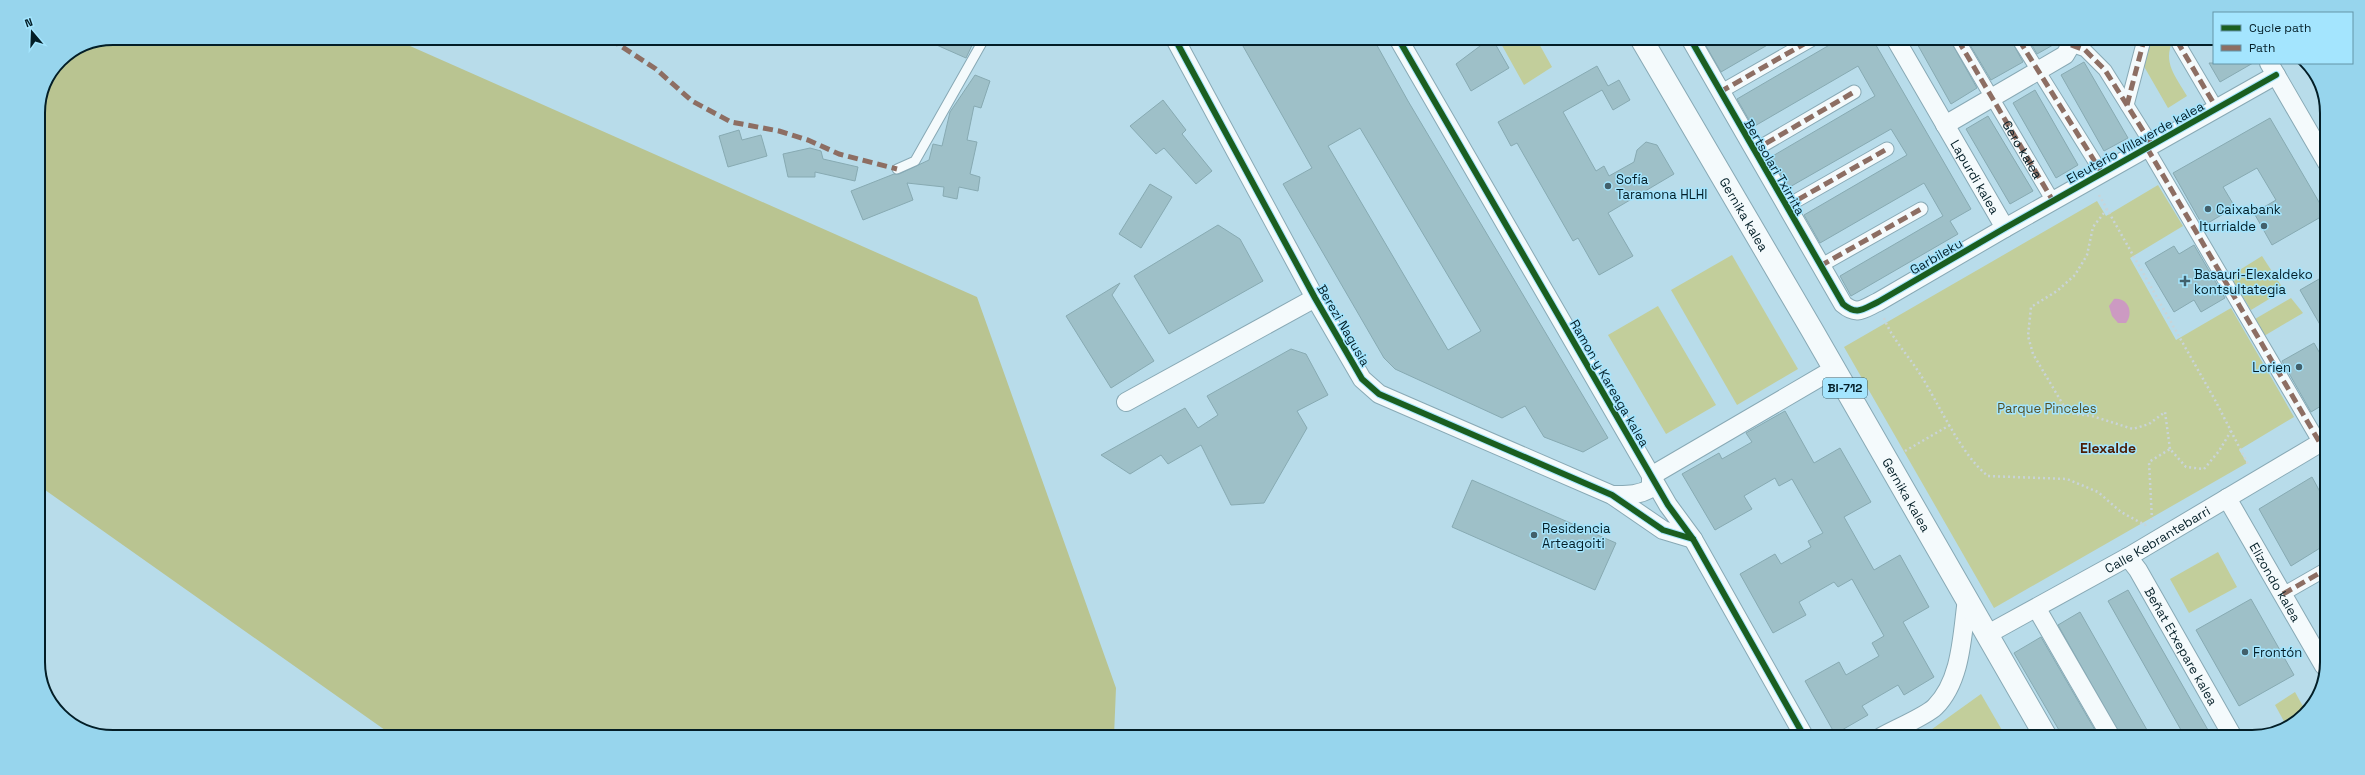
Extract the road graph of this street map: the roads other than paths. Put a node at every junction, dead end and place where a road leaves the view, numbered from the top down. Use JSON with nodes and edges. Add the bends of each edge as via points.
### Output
{"nodes":[{"id":1,"x":981,"y":45,"type":"edge"},
{"id":2,"x":1178,"y":45,"type":"edge"},
{"id":3,"x":1402,"y":45,"type":"edge"},
{"id":4,"x":1645,"y":45,"type":"edge"},
{"id":5,"x":1694,"y":45,"type":"edge"},
{"id":6,"x":1801,"y":45,"type":"edge"},
{"id":7,"x":1899,"y":45,"type":"edge"},
{"id":8,"x":1961,"y":45,"type":"edge"},
{"id":9,"x":2022,"y":45,"type":"edge"},
{"id":10,"x":2070,"y":45,"type":"edge"},
{"id":11,"x":2075,"y":45,"type":"edge"},
{"id":12,"x":2143,"y":45,"type":"edge"},
{"id":13,"x":2180,"y":45,"type":"edge"},
{"id":14,"x":2273,"y":69,"type":"edge"},
{"id":15,"x":2038,"y":71,"type":"junction"},
{"id":16,"x":1720,"y":92,"type":"junction"},
{"id":17,"x":1854,"y":92,"type":"dead end"},
{"id":18,"x":1992,"y":98,"type":"junction"},
{"id":19,"x":2126,"y":105,"type":"junction"},
{"id":20,"x":2217,"y":108,"type":"junction"},
{"id":21,"x":1945,"y":126,"type":"junction"},
{"id":22,"x":2149,"y":147,"type":"junction"},
{"id":23,"x":1887,"y":149,"type":"dead end"},
{"id":24,"x":1753,"y":151,"type":"junction"},
{"id":25,"x":2320,"y":151,"type":"edge"},
{"id":26,"x":896,"y":169,"type":"dead end"},
{"id":27,"x":2096,"y":177,"type":"junction"},
{"id":28,"x":2053,"y":201,"type":"junction"},
{"id":29,"x":1785,"y":207,"type":"junction"},
{"id":30,"x":1921,"y":209,"type":"dead end"},
{"id":31,"x":2004,"y":228,"type":"junction"},
{"id":32,"x":1820,"y":266,"type":"junction"},
{"id":33,"x":1315,"y":298,"type":"junction"},
{"id":34,"x":1843,"y":304,"type":"joint"},
{"id":35,"x":1834,"y":369,"type":"junction"},
{"id":36,"x":1126,"y":402,"type":"dead end"},
{"id":37,"x":2320,"y":437,"type":"edge"},
{"id":38,"x":2320,"y":444,"type":"edge"},
{"id":39,"x":1651,"y":476,"type":"junction"},
{"id":40,"x":1612,"y":495,"type":"junction"},
{"id":41,"x":2227,"y":498,"type":"junction"},
{"id":42,"x":1668,"y":505,"type":"junction"},
{"id":43,"x":1643,"y":514,"type":"junction"},
{"id":44,"x":1693,"y":539,"type":"junction"},
{"id":45,"x":2128,"y":557,"type":"junction"},
{"id":46,"x":2320,"y":573,"type":"edge"},
{"id":47,"x":2284,"y":594,"type":"junction"},
{"id":48,"x":1967,"y":599,"type":"junction"},
{"id":49,"x":2037,"y":608,"type":"junction"},
{"id":50,"x":1988,"y":634,"type":"junction"},
{"id":51,"x":2320,"y":659,"type":"edge"},
{"id":52,"x":1801,"y":730,"type":"edge"},
{"id":53,"x":1892,"y":730,"type":"edge"},
{"id":54,"x":2042,"y":730,"type":"edge"},
{"id":55,"x":2107,"y":730,"type":"edge"},
{"id":56,"x":2229,"y":730,"type":"edge"}],
"edges":[{"from":1,"to":26,"type":"lane","via":[[915,162]]},
{"from":2,"to":33,"type":"street","name":"Berezi Nagusia"},
{"from":3,"to":39,"type":"street","name":"Ramon y Kareaga kalea"},
{"from":4,"to":35,"type":"main road","name":"Gernika kalea","number":"BI-712"},
{"from":5,"to":16,"type":"street","name":"Bertsolari Txirrita"},
{"from":6,"to":16,"type":"street"},
{"from":7,"to":21,"type":"street","name":"Lapurdi kalea"},
{"from":8,"to":18,"type":"street"},
{"from":9,"to":15,"type":"street"},
{"from":10,"to":15,"type":"street","name":"Lapurdi kalea","via":[[2065,55]]},
{"from":11,"to":19,"type":"street","via":[[2086,50],[2105,70]]},
{"from":12,"to":19,"type":"street"},
{"from":13,"to":20,"type":"street","name":"Eleuterio Villaverde kalea"},
{"from":14,"to":20,"type":"street","name":"Eleuterio Villaverde kalea"},
{"from":14,"to":25,"type":"street","name":"Eleuterio Villaverde kalea"},
{"from":15,"to":18,"type":"street","name":"Lapurdi kalea"},
{"from":15,"to":27,"type":"street"},
{"from":16,"to":24,"type":"street","name":"Bertsolari Txirrita"},
{"from":17,"to":24,"type":"street"},
{"from":18,"to":21,"type":"street","name":"Lapurdi kalea"},
{"from":18,"to":28,"type":"street","name":"Gero kalea"},
{"from":19,"to":22,"type":"street"},
{"from":20,"to":22,"type":"street","name":"Eleuterio Villaverde kalea"},
{"from":21,"to":31,"type":"street","name":"Lapurdi kalea"},
{"from":22,"to":27,"type":"street","name":"Eleuterio Villaverde kalea"},
{"from":22,"to":37,"type":"street","name":"Eleuterio Villaverde kalea"},
{"from":23,"to":29,"type":"street"},
{"from":24,"to":29,"type":"street","name":"Bertsolari Txirrita"},
{"from":27,"to":28,"type":"street","name":"Eleuterio Villaverde kalea"},
{"from":28,"to":31,"type":"street","name":"Eleuterio Villaverde kalea"},
{"from":29,"to":32,"type":"street","name":"Bertsolari Txirrita"},
{"from":30,"to":32,"type":"street"},
{"from":31,"to":34,"type":"street","name":"Garbileku","via":[[1858,312]]},
{"from":32,"to":34,"type":"street","name":"Bertsolari Txirrita"},
{"from":33,"to":36,"type":"street"},
{"from":33,"to":40,"type":"street","name":"Berezi Nagusia","via":[[1362,379],[1379,394]]},
{"from":35,"to":39,"type":"street"},
{"from":35,"to":48,"type":"main road","name":"Gernika kalea","number":"BI-712"},
{"from":38,"to":41,"type":"street","name":"Calle Kebrantebarri"},
{"from":39,"to":40,"type":"street","via":[[1651,488],[1645,492],[1631,496]]},
{"from":39,"to":42,"type":"street","name":"Ramon y Kareaga kalea"},
{"from":40,"to":43,"type":"street"},
{"from":41,"to":45,"type":"street","name":"Calle Kebrantebarri"},
{"from":41,"to":47,"type":"street","name":"Elizondo kalea"},
{"from":42,"to":43,"type":"street","via":[[1660,514]]},
{"from":42,"to":44,"type":"street","name":"Ramon y Kareaga kalea"},
{"from":43,"to":44,"type":"street","via":[[1663,530]]},
{"from":44,"to":52,"type":"street","name":"Ramon y Kareaga kalea"},
{"from":45,"to":49,"type":"street","name":"Calle Kebrantebarri"},
{"from":45,"to":56,"type":"street","name":"Beñat Etxepare kalea","via":[[2138,570]]},
{"from":46,"to":47,"type":"street"},
{"from":47,"to":51,"type":"street","name":"Elizondo kalea"},
{"from":48,"to":50,"type":"main road","name":"Gernika kalea","number":"BI-712"},
{"from":48,"to":53,"type":"street","via":[[1958,658],[1950,688],[1934,708]]},
{"from":49,"to":50,"type":"street","name":"Calle Kebrantebarri"},
{"from":49,"to":55,"type":"street"},
{"from":50,"to":54,"type":"main road","name":"Gernika kalea","number":"BI-712"}]}
